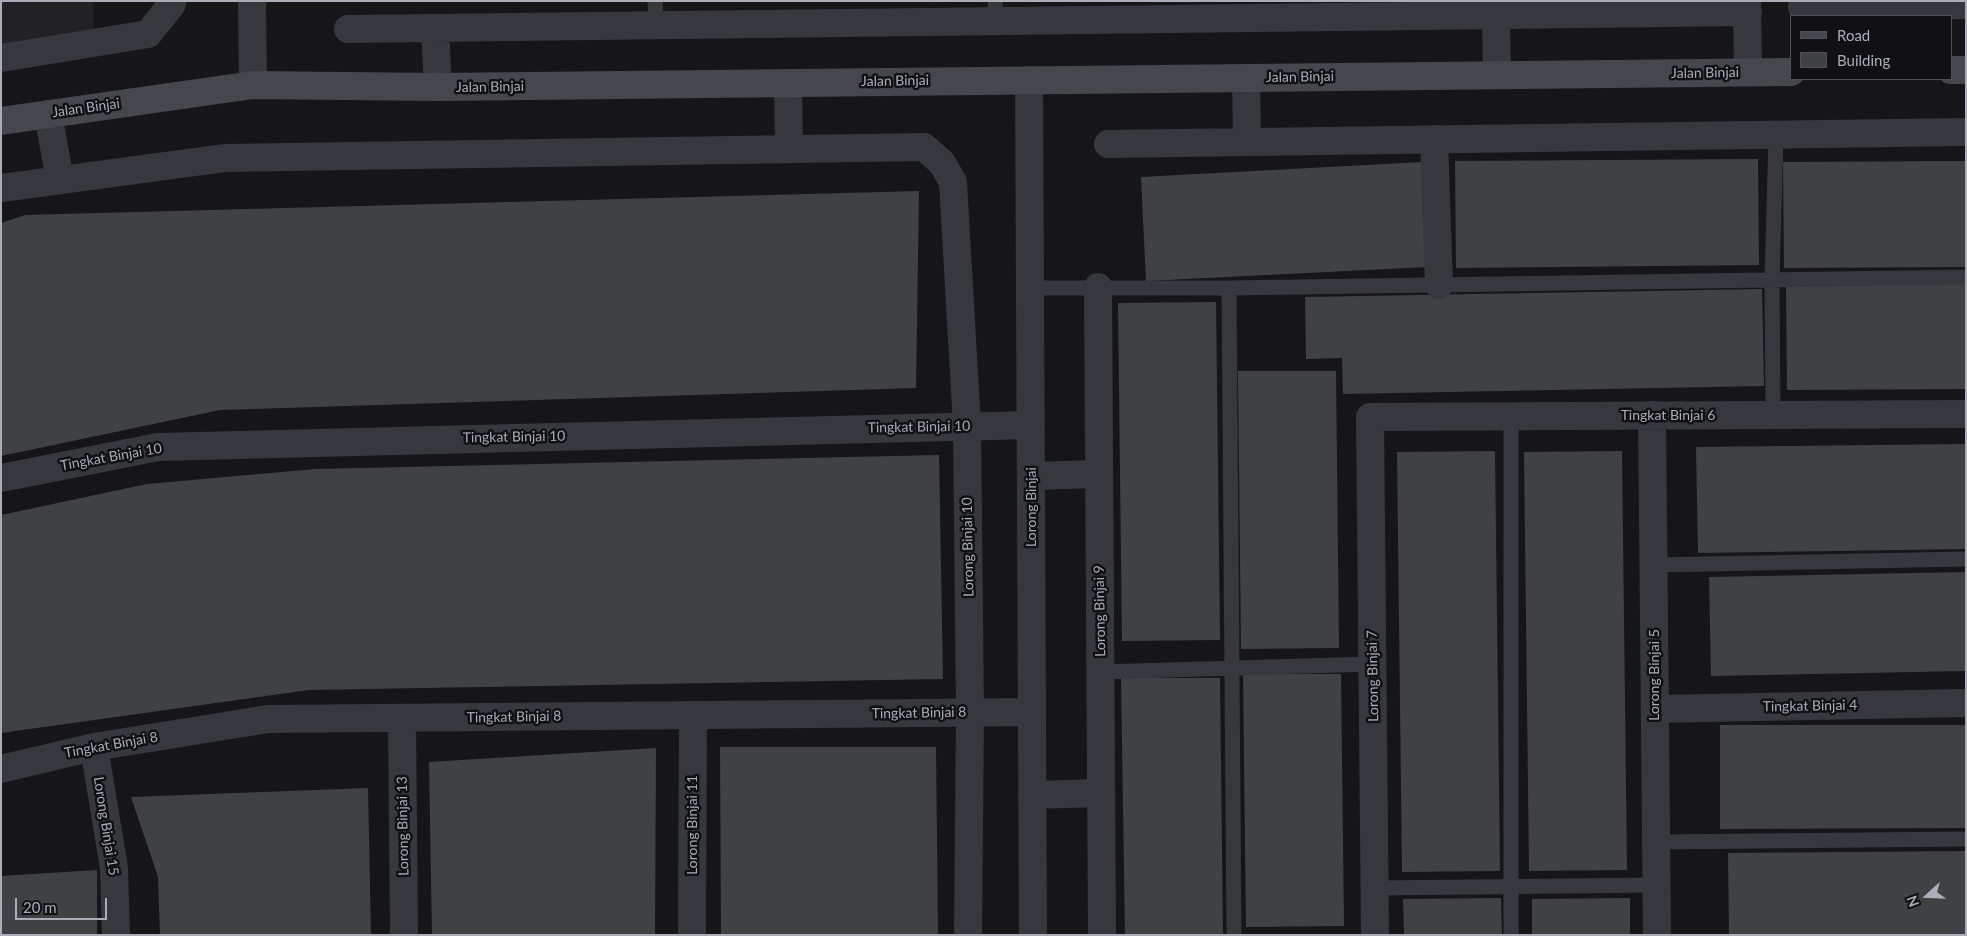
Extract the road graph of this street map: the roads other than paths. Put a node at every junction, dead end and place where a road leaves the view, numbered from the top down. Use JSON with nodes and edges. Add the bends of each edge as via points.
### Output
{"nodes":[{"id":1,"x":252,"y":1,"type":"edge"},
{"id":2,"x":172,"y":3,"type":"edge"},
{"id":3,"x":1966,"y":5,"type":"edge"},
{"id":4,"x":1747,"y":7,"type":"edge"},
{"id":5,"x":1802,"y":7,"type":"dead end"},
{"id":6,"x":1326,"y":9,"type":"edge"},
{"id":7,"x":995,"y":11,"type":"edge"},
{"id":8,"x":1920,"y":11,"type":"edge"},
{"id":9,"x":656,"y":13,"type":"edge"},
{"id":10,"x":1496,"y":16,"type":"junction"},
{"id":11,"x":435,"y":28,"type":"junction"},
{"id":12,"x":348,"y":29,"type":"dead end"},
{"id":13,"x":1,"y":58,"type":"edge"},
{"id":14,"x":1952,"y":70,"type":"edge"},
{"id":15,"x":1966,"y":70,"type":"edge"},
{"id":16,"x":1748,"y":72,"type":"junction"},
{"id":17,"x":1790,"y":72,"type":"edge"},
{"id":18,"x":1497,"y":75,"type":"junction"},
{"id":19,"x":1246,"y":78,"type":"junction"},
{"id":20,"x":1029,"y":80,"type":"junction"},
{"id":21,"x":788,"y":83,"type":"junction"},
{"id":22,"x":253,"y":85,"type":"junction"},
{"id":23,"x":438,"y":87,"type":"junction"},
{"id":24,"x":48,"y":114,"type":"junction"},
{"id":25,"x":1,"y":121,"type":"edge"},
{"id":26,"x":1966,"y":132,"type":"edge"},
{"id":27,"x":1776,"y":134,"type":"junction"},
{"id":28,"x":1434,"y":139,"type":"junction"},
{"id":29,"x":1247,"y":142,"type":"junction"},
{"id":30,"x":1108,"y":144,"type":"dead end"},
{"id":31,"x":789,"y":149,"type":"junction"},
{"id":32,"x":60,"y":180,"type":"junction"},
{"id":33,"x":1,"y":188,"type":"edge"},
{"id":34,"x":1966,"y":278,"type":"edge"},
{"id":35,"x":1772,"y":280,"type":"junction"},
{"id":36,"x":1439,"y":285,"type":"junction"},
{"id":37,"x":1098,"y":287,"type":"junction"},
{"id":38,"x":1030,"y":288,"type":"junction"},
{"id":39,"x":1229,"y":288,"type":"junction"},
{"id":40,"x":1773,"y":414,"type":"junction"},
{"id":41,"x":1966,"y":414,"type":"edge"},
{"id":42,"x":1652,"y":415,"type":"junction"},
{"id":43,"x":1511,"y":416,"type":"junction"},
{"id":44,"x":1370,"y":417,"type":"joint"},
{"id":45,"x":1030,"y":425,"type":"junction"},
{"id":46,"x":967,"y":426,"type":"junction"},
{"id":47,"x":1098,"y":474,"type":"junction"},
{"id":48,"x":1031,"y":476,"type":"junction"},
{"id":49,"x":1,"y":478,"type":"edge"},
{"id":50,"x":1966,"y":559,"type":"edge"},
{"id":51,"x":1654,"y":565,"type":"junction"},
{"id":52,"x":1372,"y":664,"type":"junction"},
{"id":53,"x":1231,"y":668,"type":"junction"},
{"id":54,"x":1100,"y":672,"type":"junction"},
{"id":55,"x":1966,"y":703,"type":"edge"},
{"id":56,"x":1655,"y":709,"type":"junction"},
{"id":57,"x":1032,"y":712,"type":"junction"},
{"id":58,"x":970,"y":713,"type":"junction"},
{"id":59,"x":693,"y":715,"type":"junction"},
{"id":60,"x":402,"y":718,"type":"junction"},
{"id":61,"x":94,"y":747,"type":"junction"},
{"id":62,"x":1,"y":769,"type":"edge"},
{"id":63,"x":1101,"y":793,"type":"junction"},
{"id":64,"x":1032,"y":795,"type":"junction"},
{"id":65,"x":1966,"y":839,"type":"edge"},
{"id":66,"x":1656,"y":842,"type":"junction"},
{"id":67,"x":1656,"y":884,"type":"junction"},
{"id":68,"x":1511,"y":886,"type":"junction"},
{"id":69,"x":1375,"y":888,"type":"junction"},
{"id":70,"x":116,"y":935,"type":"edge"},
{"id":71,"x":404,"y":935,"type":"edge"},
{"id":72,"x":692,"y":935,"type":"edge"},
{"id":73,"x":968,"y":935,"type":"edge"},
{"id":74,"x":1033,"y":935,"type":"edge"},
{"id":75,"x":1102,"y":935,"type":"edge"},
{"id":76,"x":1234,"y":935,"type":"edge"},
{"id":77,"x":1375,"y":935,"type":"edge"},
{"id":78,"x":1511,"y":935,"type":"edge"},
{"id":79,"x":1657,"y":935,"type":"edge"}],
"edges":[{"from":1,"to":22,"type":"street"},
{"from":2,"to":13,"type":"street","via":[[148,34]]},
{"from":3,"to":8,"type":"street"},
{"from":4,"to":10,"type":"street"},
{"from":4,"to":16,"type":"street"},
{"from":5,"to":8,"type":"street","via":[[1897,4]]},
{"from":6,"to":7,"type":"street"},
{"from":6,"to":10,"type":"street"},
{"from":7,"to":9,"type":"street"},
{"from":9,"to":11,"type":"street"},
{"from":10,"to":18,"type":"street"},
{"from":11,"to":12,"type":"street"},
{"from":11,"to":23,"type":"street"},
{"from":14,"to":15,"type":"street"},
{"from":16,"to":17,"type":"street","name":"Jalan Binjai"},
{"from":16,"to":18,"type":"street","name":"Jalan Binjai"},
{"from":18,"to":19,"type":"street","name":"Jalan Binjai"},
{"from":19,"to":20,"type":"street","name":"Jalan Binjai"},
{"from":19,"to":29,"type":"street"},
{"from":20,"to":21,"type":"street","name":"Jalan Binjai"},
{"from":20,"to":38,"type":"street","name":"Lorong Binjai"},
{"from":21,"to":23,"type":"street","name":"Jalan Binjai"},
{"from":21,"to":31,"type":"street"},
{"from":22,"to":23,"type":"street","name":"Jalan Binjai"},
{"from":22,"to":24,"type":"street","name":"Jalan Binjai"},
{"from":24,"to":25,"type":"street","name":"Jalan Binjai"},
{"from":24,"to":32,"type":"street"},
{"from":26,"to":27,"type":"street"},
{"from":27,"to":28,"type":"street"},
{"from":27,"to":35,"type":"lane"},
{"from":28,"to":29,"type":"street"},
{"from":28,"to":36,"type":"street"},
{"from":29,"to":30,"type":"street"},
{"from":31,"to":32,"type":"street","via":[[224,158]]},
{"from":31,"to":46,"type":"street","name":"Lorong Binjai 10","via":[[924,147],[942,163],[953,182]]},
{"from":32,"to":33,"type":"street"},
{"from":34,"to":35,"type":"lane"},
{"from":35,"to":36,"type":"lane"},
{"from":35,"to":40,"type":"lane"},
{"from":36,"to":39,"type":"lane"},
{"from":37,"to":38,"type":"lane"},
{"from":37,"to":39,"type":"lane"},
{"from":37,"to":47,"type":"street","name":"Lorong Binjai 9"},
{"from":38,"to":45,"type":"street","name":"Lorong Binjai"},
{"from":39,"to":53,"type":"lane"},
{"from":40,"to":41,"type":"street","name":"Tingkat Binjai 6"},
{"from":40,"to":42,"type":"street","name":"Tingkat Binjai 6"},
{"from":42,"to":43,"type":"street","name":"Tingkat Binjai 6"},
{"from":42,"to":51,"type":"street","name":"Lorong Binjai 5"},
{"from":43,"to":44,"type":"street","name":"Tingkat Binjai 6"},
{"from":43,"to":68,"type":"lane"},
{"from":44,"to":52,"type":"street","name":"Lorong Binjai 7"},
{"from":45,"to":46,"type":"street","name":"Tingkat Binjai 10"},
{"from":45,"to":48,"type":"street","name":"Lorong Binjai"},
{"from":46,"to":49,"type":"street","name":"Tingkat Binjai 10","via":[[158,447]]},
{"from":46,"to":58,"type":"street","name":"Lorong Binjai 10"},
{"from":47,"to":48,"type":"street"},
{"from":47,"to":54,"type":"street","name":"Lorong Binjai 9"},
{"from":48,"to":57,"type":"street","name":"Lorong Binjai"},
{"from":50,"to":51,"type":"lane"},
{"from":51,"to":56,"type":"street","name":"Lorong Binjai 5"},
{"from":52,"to":53,"type":"lane"},
{"from":52,"to":69,"type":"street","name":"Lorong Binjai 7"},
{"from":53,"to":54,"type":"lane"},
{"from":53,"to":76,"type":"lane"},
{"from":54,"to":63,"type":"street","name":"Lorong Binjai 9"},
{"from":55,"to":56,"type":"street","name":"Tingkat Binjai 4"},
{"from":56,"to":66,"type":"street","name":"Lorong Binjai 5"},
{"from":57,"to":58,"type":"street","name":"Tingkat Binjai 8"},
{"from":57,"to":64,"type":"street","name":"Lorong Binjai"},
{"from":58,"to":59,"type":"street","name":"Tingkat Binjai 8"},
{"from":58,"to":73,"type":"street","name":"Lorong Binjai 10"},
{"from":59,"to":60,"type":"street","name":"Tingkat Binjai 8"},
{"from":59,"to":72,"type":"street","name":"Lorong Binjai 11"},
{"from":60,"to":61,"type":"street","name":"Tingkat Binjai 8","via":[[268,719]]},
{"from":60,"to":71,"type":"street","name":"Lorong Binjai 13"},
{"from":61,"to":62,"type":"street","name":"Tingkat Binjai 8"},
{"from":61,"to":70,"type":"street","name":"Lorong Binjai 15","via":[[114,868]]},
{"from":63,"to":64,"type":"street"},
{"from":63,"to":75,"type":"street","name":"Lorong Binjai 9"},
{"from":64,"to":74,"type":"street","name":"Lorong Binjai"},
{"from":65,"to":66,"type":"lane"},
{"from":66,"to":67,"type":"street","name":"Lorong Binjai 5"},
{"from":67,"to":68,"type":"lane"},
{"from":67,"to":79,"type":"street","name":"Lorong Binjai 5"},
{"from":68,"to":69,"type":"lane"},
{"from":68,"to":78,"type":"lane"},
{"from":69,"to":77,"type":"street","name":"Lorong Binjai 7"}]}
